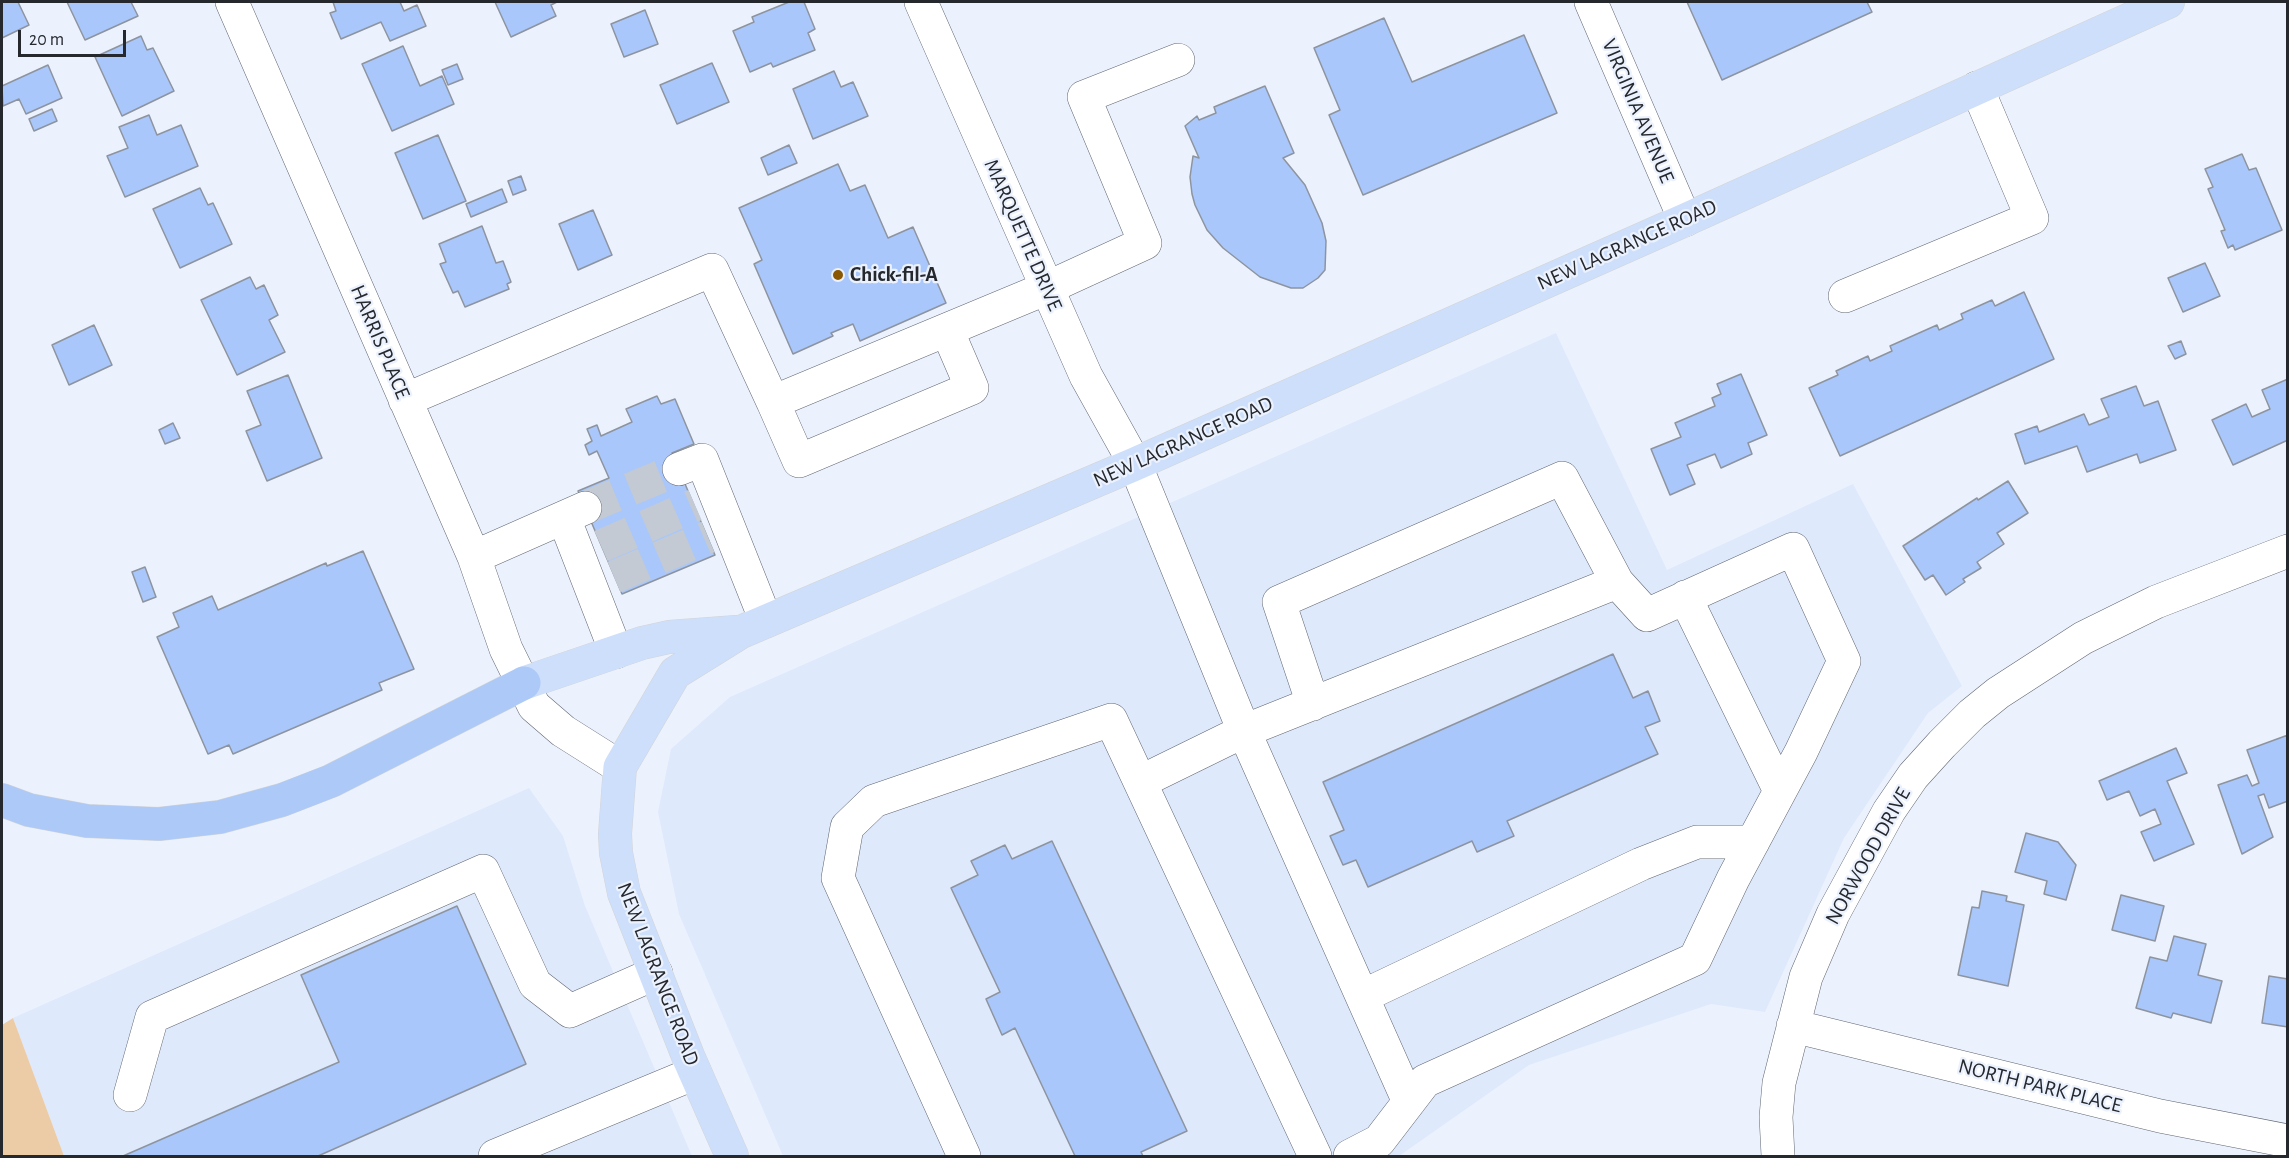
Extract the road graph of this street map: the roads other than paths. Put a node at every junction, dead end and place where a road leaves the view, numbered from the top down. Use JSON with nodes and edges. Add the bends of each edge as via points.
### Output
{"nodes":[{"id":1,"x":232,"y":2,"type":"edge"},
{"id":2,"x":921,"y":2,"type":"edge"},
{"id":3,"x":1592,"y":2,"type":"edge"},
{"id":4,"x":2168,"y":2,"type":"edge"},
{"id":5,"x":1178,"y":60,"type":"dead end"},
{"id":6,"x":1977,"y":88,"type":"junction"},
{"id":7,"x":1685,"y":220,"type":"junction"},
{"id":8,"x":1047,"y":288,"type":"junction"},
{"id":9,"x":1845,"y":296,"type":"dead end"},
{"id":10,"x":947,"y":330,"type":"junction"},
{"id":11,"x":405,"y":400,"type":"junction"},
{"id":12,"x":773,"y":402,"type":"junction"},
{"id":13,"x":1135,"y":464,"type":"junction"},
{"id":14,"x":680,"y":469,"type":"tunnel mouth"},
{"id":15,"x":2288,"y":551,"type":"edge"},
{"id":16,"x":474,"y":557,"type":"junction"},
{"id":17,"x":1617,"y":582,"type":"junction"},
{"id":18,"x":1685,"y":597,"type":"junction"},
{"id":19,"x":753,"y":626,"type":"junction"},
{"id":20,"x":616,"y":652,"type":"junction"},
{"id":21,"x":524,"y":683,"type":"junction"},
{"id":22,"x":1313,"y":704,"type":"junction"},
{"id":23,"x":1244,"y":731,"type":"junction"},
{"id":24,"x":620,"y":767,"type":"junction"},
{"id":25,"x":1140,"y":782,"type":"junction"},
{"id":26,"x":1780,"y":791,"type":"junction"},
{"id":27,"x":2,"y":800,"type":"edge"},
{"id":28,"x":1753,"y":842,"type":"junction"},
{"id":29,"x":656,"y":973,"type":"junction"},
{"id":30,"x":1363,"y":996,"type":"junction"},
{"id":31,"x":1793,"y":1026,"type":"junction"},
{"id":32,"x":695,"y":1073,"type":"junction"},
{"id":33,"x":130,"y":1095,"type":"dead end"},
{"id":34,"x":1409,"y":1102,"type":"junction"},
{"id":35,"x":2288,"y":1141,"type":"edge"},
{"id":36,"x":495,"y":1156,"type":"edge"},
{"id":37,"x":732,"y":1156,"type":"edge"},
{"id":38,"x":964,"y":1156,"type":"edge"},
{"id":39,"x":1315,"y":1156,"type":"edge"},
{"id":40,"x":1350,"y":1156,"type":"edge"},
{"id":41,"x":1778,"y":1156,"type":"edge"}],
"edges":[{"from":1,"to":11,"type":"street","name":"HARRIS PLACE"},
{"from":2,"to":8,"type":"street","name":"MARQUETTE DRIVE"},
{"from":3,"to":7,"type":"street","name":"VIRGINIA AVENUE"},
{"from":4,"to":6,"type":"main road","name":"NEW LAGRANGE ROAD"},
{"from":5,"to":8,"type":"street","via":[[1084,97],[1144,243]]},
{"from":6,"to":7,"type":"main road","name":"NEW LAGRANGE ROAD"},
{"from":6,"to":9,"type":"street","via":[[2032,218]]},
{"from":7,"to":13,"type":"main road","name":"NEW LAGRANGE ROAD"},
{"from":8,"to":10,"type":"street"},
{"from":8,"to":13,"type":"street","name":"MARQUETTE DRIVE","via":[[1086,376]]},
{"from":10,"to":12,"type":"street"},
{"from":10,"to":12,"type":"street","via":[[972,388],[799,461]]},
{"from":11,"to":12,"type":"street","via":[[712,270]]},
{"from":11,"to":16,"type":"street","name":"HARRIS PLACE"},
{"from":13,"to":19,"type":"main road","name":"NEW LAGRANGE ROAD"},
{"from":13,"to":23,"type":"street","name":"MARQUETTE DRIVE"},
{"from":14,"to":19,"type":"street","via":[[702,460],[706,500]]},
{"from":15,"to":31,"type":"street","name":"NORWOOD DRIVE","via":[[2156,602],[2083,638],[1972,714],[1913,776],[1889,812],[1833,914],[1806,977]]},
{"from":16,"to":20,"type":"street","via":[[574,513],[603,582]]},
{"from":16,"to":21,"type":"street","name":"HARRIS PLACE","via":[[506,649]]},
{"from":17,"to":18,"type":"street","via":[[1647,615]]},
{"from":17,"to":22,"type":"street"},
{"from":17,"to":22,"type":"street","via":[[1562,478],[1279,602]]},
{"from":18,"to":26,"type":"street"},
{"from":18,"to":26,"type":"street","via":[[1792,549],[1844,662]]},
{"from":19,"to":20,"type":"main road","via":[[669,637]]},
{"from":19,"to":24,"type":"main road","name":"NEW LAGRANGE ROAD","via":[[675,673]]},
{"from":20,"to":21,"type":"main road"},
{"from":21,"to":24,"type":"street","name":"HARRIS PLACE","via":[[534,706],[563,731]]},
{"from":21,"to":27,"type":"highway","via":[[331,781],[220,818],[159,824],[87,821],[29,810]]},
{"from":22,"to":23,"type":"street"},
{"from":23,"to":25,"type":"street"},
{"from":23,"to":30,"type":"street","name":"MARQUETTE DRIVE"},
{"from":24,"to":29,"type":"main road","name":"NEW LAGRANGE ROAD","via":[[616,853],[624,893]]},
{"from":25,"to":38,"type":"street","via":[[1111,720],[874,801],[847,827],[838,878]]},
{"from":25,"to":39,"type":"street"},
{"from":26,"to":28,"type":"street"},
{"from":28,"to":30,"type":"street","via":[[1697,842],[1664,855]]},
{"from":28,"to":34,"type":"street","via":[[1695,958],[1425,1081]]},
{"from":29,"to":32,"type":"main road","name":"NEW LAGRANGE ROAD"},
{"from":29,"to":33,"type":"street","via":[[570,1011],[535,984],[483,870],[152,1017]]},
{"from":30,"to":34,"type":"street","name":"MARQUETTE DRIVE"},
{"from":31,"to":35,"type":"street","name":"NORTH PARK PLACE","via":[[2160,1116]]},
{"from":31,"to":41,"type":"street","name":"NORWOOD DRIVE","via":[[1779,1083]]},
{"from":32,"to":36,"type":"street"},
{"from":32,"to":37,"type":"main road","name":"NEW LAGRANGE ROAD"},
{"from":34,"to":40,"type":"street","via":[[1379,1141]]}]}
